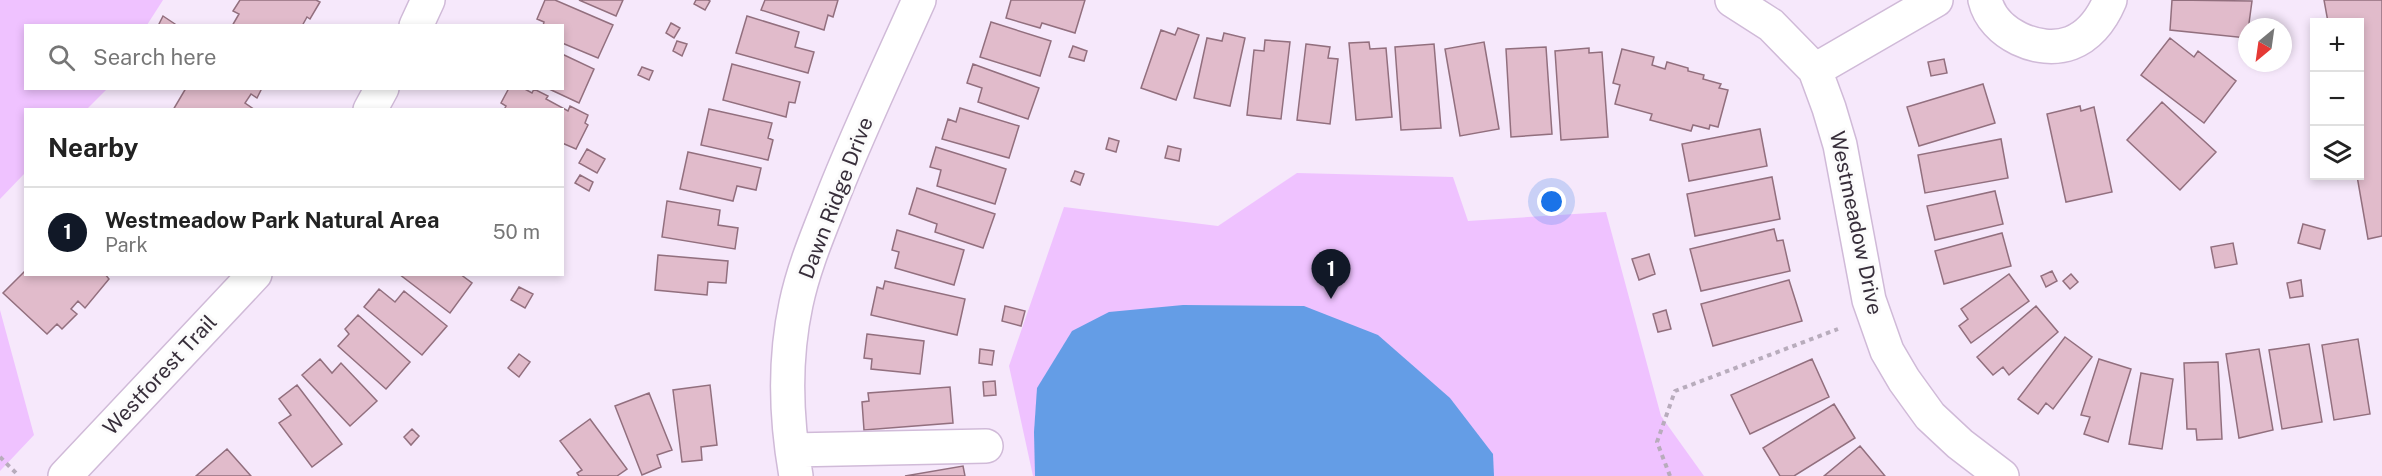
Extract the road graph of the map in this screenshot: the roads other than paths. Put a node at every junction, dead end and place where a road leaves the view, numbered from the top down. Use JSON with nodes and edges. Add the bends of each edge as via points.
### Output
{"nodes":[{"id":1,"x":428,"y":0,"type":"edge"},
{"id":2,"x":919,"y":0,"type":"edge"},
{"id":3,"x":1732,"y":0,"type":"edge"},
{"id":4,"x":1936,"y":0,"type":"edge"},
{"id":5,"x":1985,"y":0,"type":"edge"},
{"id":6,"x":2110,"y":0,"type":"edge"},
{"id":7,"x":417,"y":24,"type":"edge"},
{"id":8,"x":1815,"y":70,"type":"junction"},
{"id":9,"x":381,"y":90,"type":"edge"},
{"id":10,"x":371,"y":108,"type":"edge"},
{"id":11,"x":253,"y":276,"type":"edge"},
{"id":12,"x":986,"y":446,"type":"dead end"},
{"id":13,"x":794,"y":463,"type":"edge"},
{"id":14,"x":65,"y":476,"type":"edge"},
{"id":15,"x":2002,"y":476,"type":"edge"}],
"edges":[{"from":1,"to":7,"type":"street"},
{"from":2,"to":13,"type":"street","name":"Dawn Ridge Drive","via":[[807,260],[796,306],[787,397]]},
{"from":3,"to":8,"type":"street","name":"Westmeadow Drive","via":[[1771,25]]},
{"from":4,"to":8,"type":"street"},
{"from":5,"to":6,"type":"street","via":[[1998,24],[2016,39],[2048,47],[2070,43],[2090,31],[2103,17]]},
{"from":8,"to":15,"type":"street","name":"Westmeadow Drive","via":[[1840,146],[1869,300],[1887,351],[1930,416]]},
{"from":9,"to":10,"type":"street"},
{"from":11,"to":14,"type":"street","name":"Westforest Trail"},
{"from":12,"to":13,"type":"street"}]}
